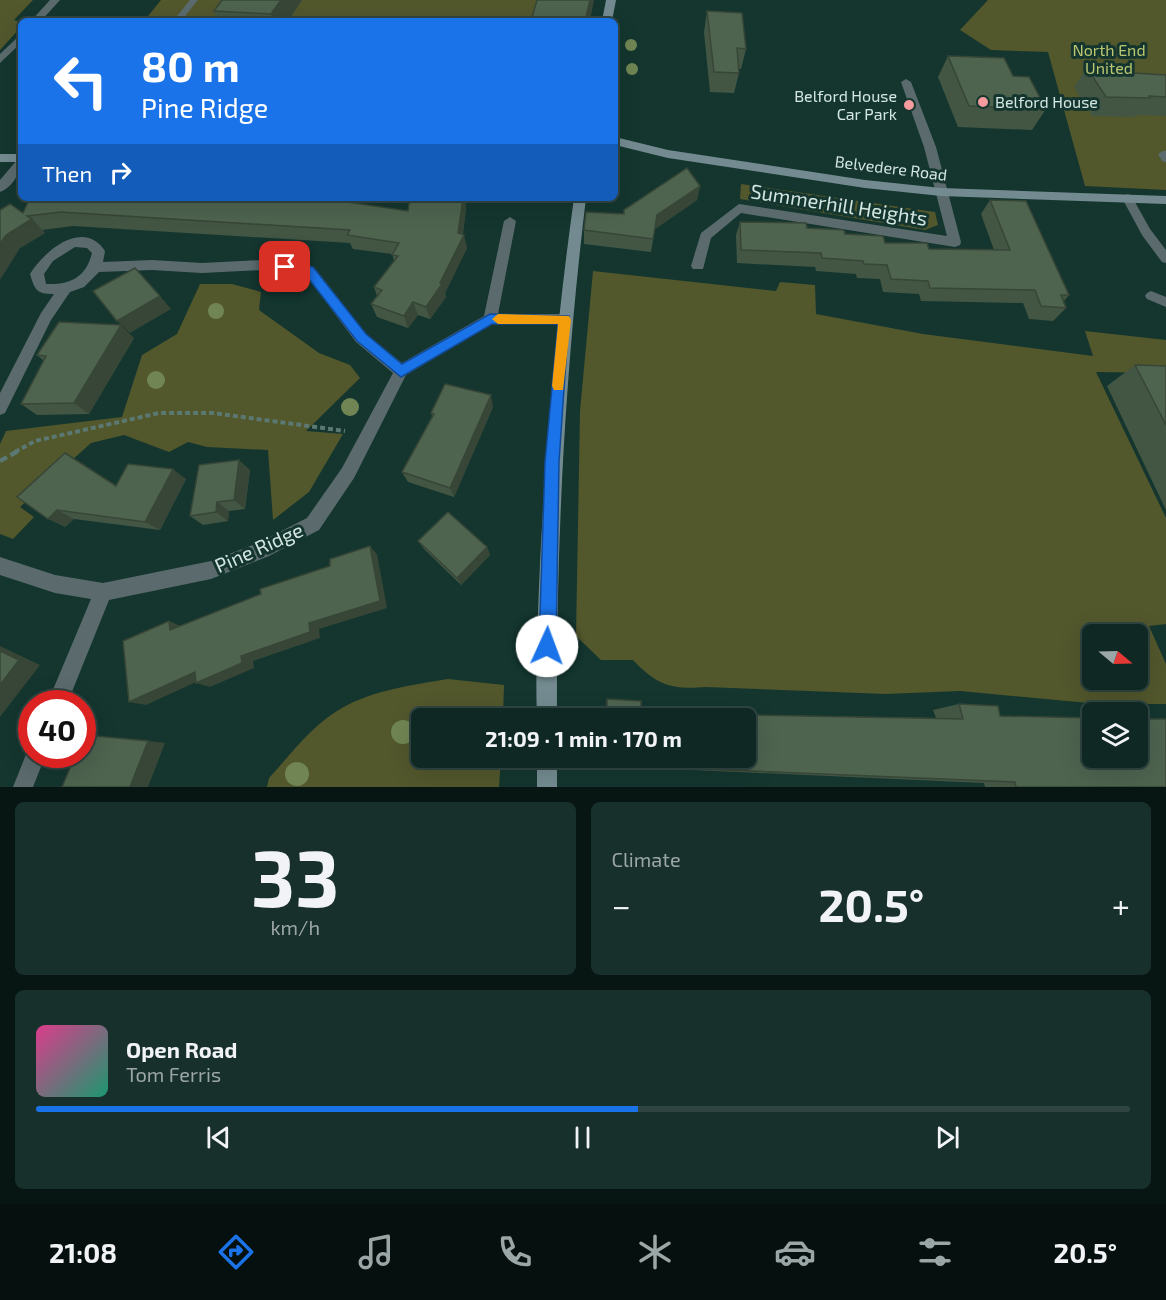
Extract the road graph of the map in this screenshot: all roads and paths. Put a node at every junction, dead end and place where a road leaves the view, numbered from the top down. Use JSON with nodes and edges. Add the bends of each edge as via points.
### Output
{"nodes":[{"id":1,"x":55,"y":0,"type":"edge"},
{"id":2,"x":194,"y":0,"type":"edge"},
{"id":3,"x":611,"y":0,"type":"edge"},
{"id":4,"x":39,"y":18,"type":"edge"},
{"id":5,"x":179,"y":18,"type":"edge"},
{"id":6,"x":608,"y":18,"type":"edge"},
{"id":7,"x":18,"y":40,"type":"edge"},
{"id":8,"x":0,"y":60,"type":"edge"},
{"id":9,"x":906,"y":82,"type":"dead end"},
{"id":10,"x":618,"y":142,"type":"edge"},
{"id":11,"x":0,"y":158,"type":"edge"},
{"id":12,"x":18,"y":158,"type":"edge"},
{"id":13,"x":18,"y":167,"type":"edge"},
{"id":14,"x":0,"y":188,"type":"edge"},
{"id":15,"x":941,"y":192,"type":"junction"},
{"id":16,"x":1127,"y":198,"type":"junction"},
{"id":17,"x":1166,"y":200,"type":"edge"},
{"id":18,"x":580,"y":201,"type":"edge"},
{"id":19,"x":510,"y":222,"type":"dead end"},
{"id":20,"x":1166,"y":259,"type":"edge"},
{"id":21,"x":698,"y":266,"type":"dead end"},
{"id":22,"x":96,"y":267,"type":"junction"},
{"id":23,"x":64,"y":290,"type":"junction"},
{"id":24,"x":1151,"y":296,"type":"dead end"},
{"id":25,"x":1166,"y":302,"type":"edge"},
{"id":26,"x":490,"y":319,"type":"junction"},
{"id":27,"x":564,"y":320,"type":"junction"},
{"id":28,"x":401,"y":371,"type":"junction"},
{"id":29,"x":0,"y":408,"type":"edge"},
{"id":30,"x":369,"y":436,"type":"junction"},
{"id":31,"x":0,"y":461,"type":"edge"},
{"id":32,"x":0,"y":566,"type":"edge"},
{"id":33,"x":103,"y":592,"type":"junction"},
{"id":34,"x":63,"y":690,"type":"edge"},
{"id":35,"x":547,"y":708,"type":"edge"},
{"id":36,"x":30,"y":768,"type":"edge"},
{"id":37,"x":547,"y":768,"type":"edge"},
{"id":38,"x":23,"y":787,"type":"edge"},
{"id":39,"x":547,"y":787,"type":"edge"}],
"edges":[{"from":1,"to":4,"type":"street"},
{"from":2,"to":5,"type":"lane"},
{"from":3,"to":6,"type":"street"},
{"from":7,"to":8,"type":"street"},
{"from":9,"to":15,"type":"street","via":[[930,147]]},
{"from":10,"to":15,"type":"street","name":"Belvedere Road","via":[[668,154]]},
{"from":11,"to":12,"type":"street"},
{"from":13,"to":14,"type":"street"},
{"from":15,"to":16,"type":"street","name":"Belvedere Road"},
{"from":15,"to":21,"type":"street","name":"Summerhill Heights","via":[[955,242],[739,208],[705,236]]},
{"from":16,"to":17,"type":"street","name":"Belvedere Road"},
{"from":16,"to":20,"type":"lane"},
{"from":18,"to":27,"type":"street"},
{"from":19,"to":26,"type":"street"},
{"from":22,"to":23,"type":"street","via":[[81,283]]},
{"from":22,"to":23,"type":"street","via":[[99,251],[90,244],[73,242],[48,258],[37,274],[41,289]]},
{"from":22,"to":28,"type":"street","via":[[262,265],[309,270],[361,338]]},
{"from":23,"to":29,"type":"street"},
{"from":24,"to":25,"type":"lane"},
{"from":26,"to":27,"type":"street"},
{"from":26,"to":28,"type":"street"},
{"from":27,"to":35,"type":"street","via":[[552,462]]},
{"from":28,"to":30,"type":"street","name":"Pine Ridge"},
{"from":30,"to":31,"type":"path","via":[[213,413],[159,413],[34,441]]},
{"from":30,"to":33,"type":"street","name":"Pine Ridge","via":[[312,524],[263,550],[211,570]]},
{"from":32,"to":33,"type":"street","name":"Pine Ridge","via":[[55,584]]},
{"from":33,"to":34,"type":"street"},
{"from":36,"to":38,"type":"street"},
{"from":37,"to":39,"type":"street"}]}
